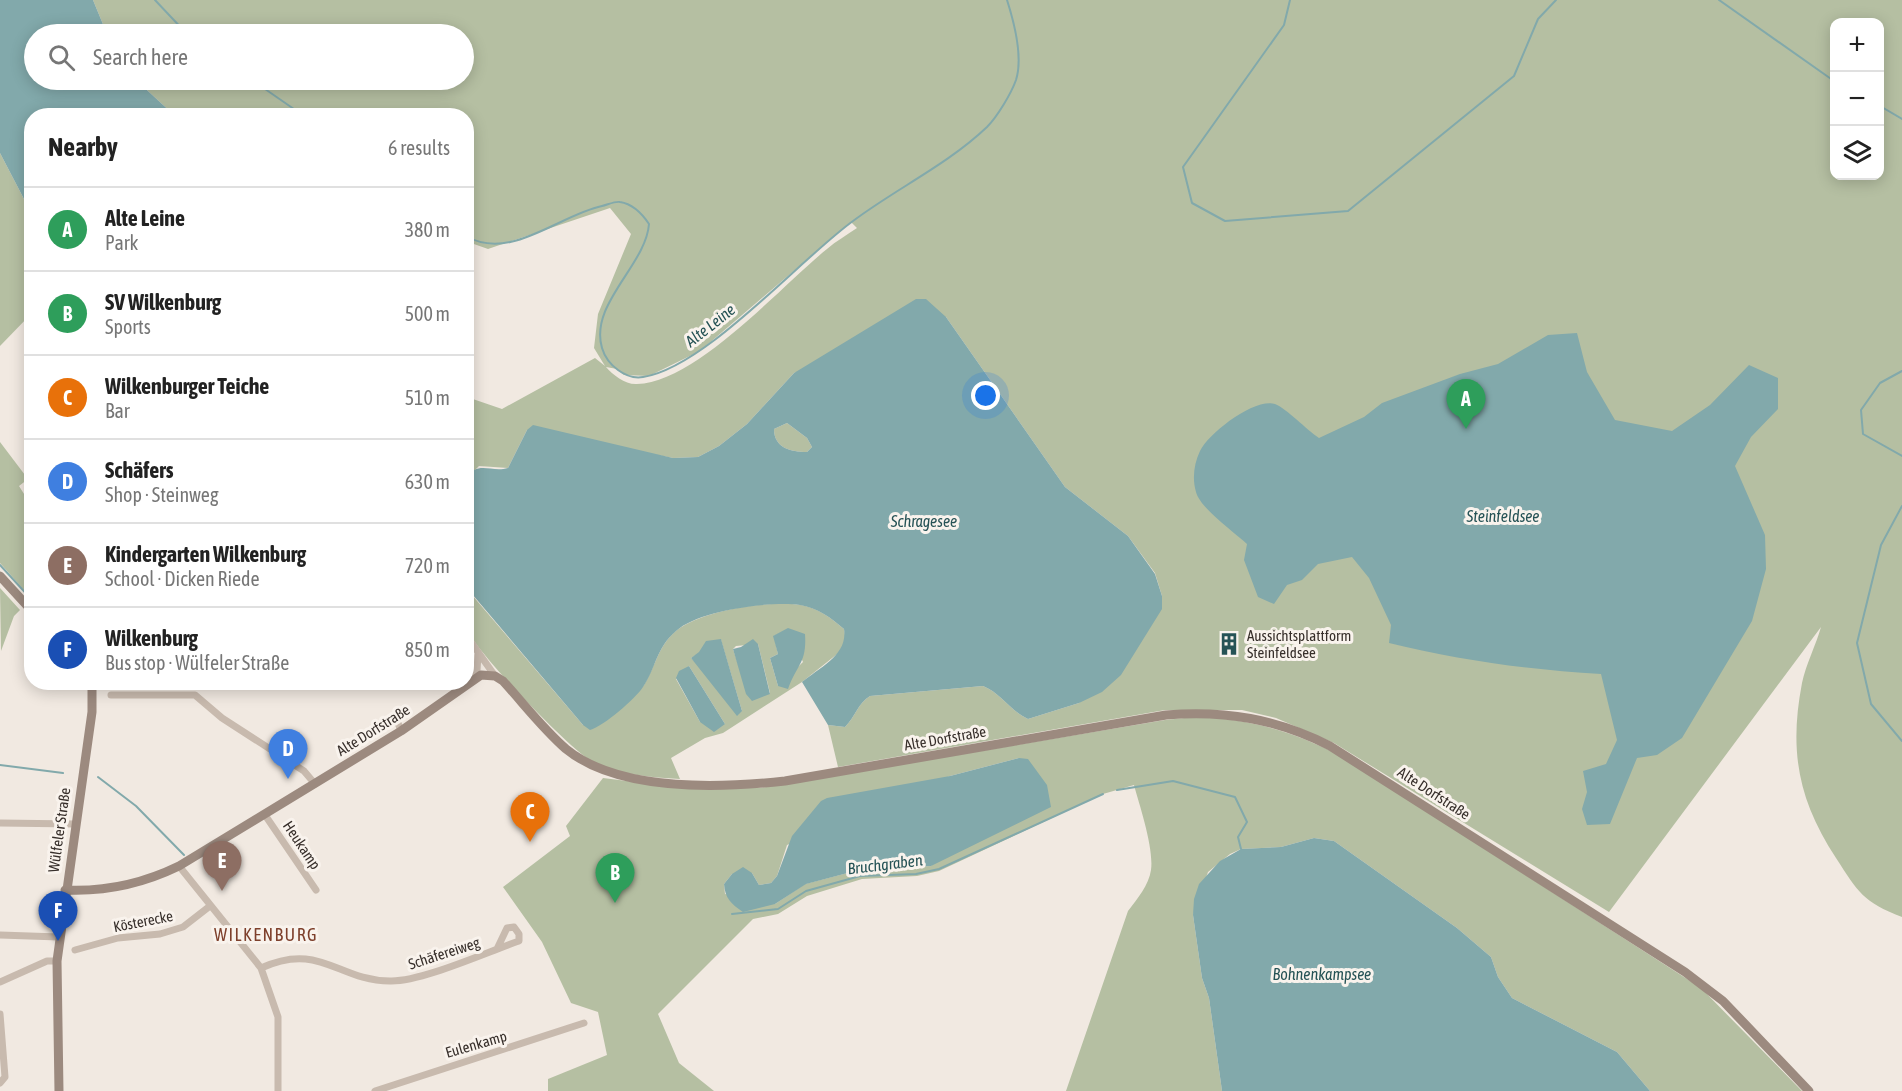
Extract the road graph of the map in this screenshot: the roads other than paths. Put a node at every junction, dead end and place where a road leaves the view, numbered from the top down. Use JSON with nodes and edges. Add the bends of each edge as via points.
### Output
{"nodes":[{"id":1,"x":0,"y":576,"type":"edge"},
{"id":2,"x":24,"y":602,"type":"edge"},
{"id":3,"x":474,"y":646,"type":"edge"},
{"id":4,"x":477,"y":650,"type":"junction"},
{"id":5,"x":474,"y":675,"type":"edge"},
{"id":6,"x":495,"y":675,"type":"junction"},
{"id":7,"x":474,"y":678,"type":"edge"},
{"id":8,"x":93,"y":690,"type":"edge"},
{"id":9,"x":459,"y":690,"type":"edge"},
{"id":10,"x":111,"y":695,"type":"dead end"},
{"id":11,"x":395,"y":715,"type":"dead end"},
{"id":12,"x":401,"y":731,"type":"junction"},
{"id":13,"x":315,"y":784,"type":"junction"},
{"id":14,"x":265,"y":815,"type":"junction"},
{"id":15,"x":0,"y":823,"type":"edge"},
{"id":16,"x":75,"y":824,"type":"junction"},
{"id":17,"x":179,"y":866,"type":"junction"},
{"id":18,"x":65,"y":890,"type":"junction"},
{"id":19,"x":316,"y":890,"type":"dead end"},
{"id":20,"x":210,"y":906,"type":"junction"},
{"id":21,"x":0,"y":935,"type":"edge"},
{"id":22,"x":59,"y":937,"type":"junction"},
{"id":23,"x":497,"y":949,"type":"dead end"},
{"id":24,"x":75,"y":950,"type":"dead end"},
{"id":25,"x":57,"y":961,"type":"junction"},
{"id":26,"x":261,"y":968,"type":"junction"},
{"id":27,"x":0,"y":982,"type":"edge"},
{"id":28,"x":0,"y":1014,"type":"edge"},
{"id":29,"x":584,"y":1023,"type":"dead end"},
{"id":30,"x":0,"y":1083,"type":"edge"},
{"id":31,"x":59,"y":1091,"type":"edge"},
{"id":32,"x":278,"y":1091,"type":"edge"},
{"id":33,"x":375,"y":1091,"type":"edge"},
{"id":34,"x":1809,"y":1091,"type":"edge"}],
"edges":[{"from":1,"to":2,"type":"street"},
{"from":3,"to":4,"type":"street"},
{"from":4,"to":5,"type":"street","via":[[479,662]]},
{"from":4,"to":6,"type":"street"},
{"from":6,"to":7,"type":"street"},
{"from":6,"to":34,"type":"street","name":"Alte Dorfstraße","via":[[556,740],[591,765],[620,777],[682,783],[785,781],[1166,715],[1222,714],[1274,723],[1307,734],[1350,758],[1685,972],[1723,1001]]},
{"from":8,"to":16,"type":"street","name":"Wülfeler Straße"},
{"from":9,"to":12,"type":"street","name":"Alte Dorfstraße"},
{"from":10,"to":13,"type":"street","via":[[195,695],[222,718],[304,771]]},
{"from":11,"to":12,"type":"street"},
{"from":12,"to":13,"type":"street","name":"Alte Dorfstraße"},
{"from":13,"to":14,"type":"street","name":"Alte Dorfstraße"},
{"from":14,"to":17,"type":"street","name":"Alte Dorfstraße"},
{"from":14,"to":19,"type":"street","name":"Heukamp"},
{"from":15,"to":16,"type":"street"},
{"from":16,"to":18,"type":"street","name":"Wülfeler Straße"},
{"from":17,"to":18,"type":"street","name":"Alte Dorfstraße","via":[[128,886]]},
{"from":17,"to":20,"type":"street"},
{"from":18,"to":22,"type":"street","name":"Wülfeler Straße"},
{"from":20,"to":24,"type":"street","name":"Kösterecke","via":[[183,927],[168,932],[118,938]]},
{"from":20,"to":26,"type":"street"},
{"from":21,"to":22,"type":"street"},
{"from":22,"to":25,"type":"street","name":"Wülfeler Straße"},
{"from":23,"to":26,"type":"street","name":"Schäfereiweg","via":[[392,981],[299,957]]},
{"from":25,"to":27,"type":"street","via":[[47,961]]},
{"from":25,"to":31,"type":"street","name":"Wülfeler Straße"},
{"from":26,"to":32,"type":"street","via":[[278,1017]]},
{"from":28,"to":30,"type":"street","via":[[5,1077]]},
{"from":29,"to":33,"type":"street","name":"Eulenkamp"}]}
